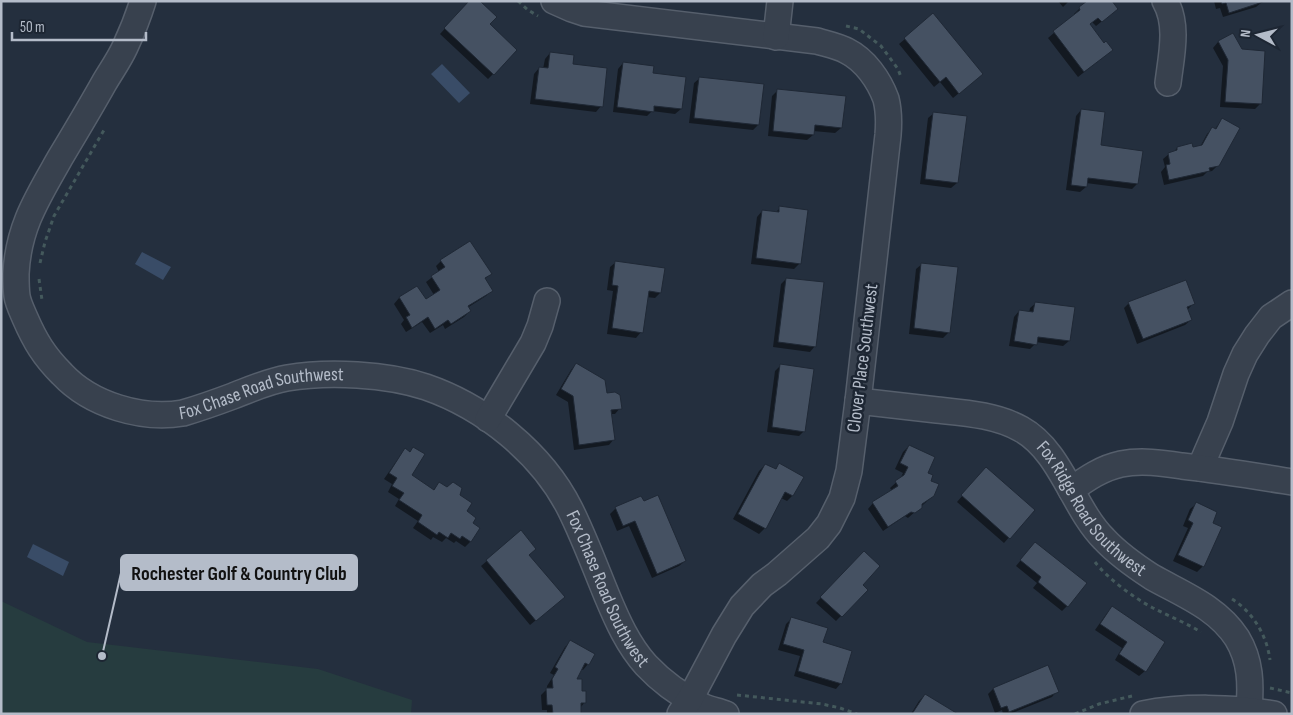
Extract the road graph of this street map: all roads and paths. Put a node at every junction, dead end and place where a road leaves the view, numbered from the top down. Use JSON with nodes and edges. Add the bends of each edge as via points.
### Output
{"nodes":[{"id":1,"x":143,"y":1,"type":"edge"},
{"id":2,"x":554,"y":1,"type":"edge"},
{"id":3,"x":780,"y":1,"type":"edge"},
{"id":4,"x":1165,"y":1,"type":"edge"},
{"id":5,"x":776,"y":37,"type":"junction"},
{"id":6,"x":1168,"y":83,"type":"dead end"},
{"id":7,"x":106,"y":125,"type":"dead end"},
{"id":8,"x":39,"y":268,"type":"dead end"},
{"id":9,"x":39,"y":276,"type":"dead end"},
{"id":10,"x":546,"y":301,"type":"dead end"},
{"id":11,"x":1292,"y":303,"type":"edge"},
{"id":12,"x":43,"y":305,"type":"dead end"},
{"id":13,"x":858,"y":401,"type":"junction"},
{"id":14,"x":488,"y":419,"type":"junction"},
{"id":15,"x":1200,"y":468,"type":"junction"},
{"id":16,"x":1292,"y":482,"type":"edge"},
{"id":17,"x":1071,"y":490,"type":"junction"},
{"id":18,"x":1270,"y":688,"type":"dead end"},
{"id":19,"x":1292,"y":693,"type":"edge"},
{"id":20,"x":727,"y":703,"type":"edge"},
{"id":21,"x":685,"y":706,"type":"edge"},
{"id":22,"x":1264,"y":713,"type":"edge"},
{"id":23,"x":857,"y":714,"type":"edge"},
{"id":24,"x":1143,"y":714,"type":"edge"}],
"edges":[{"from":1,"to":14,"type":"street","name":"Fox Chase Road Southwest","via":[[125,48],[40,193],[21,236],[17,297],[34,338],[52,364],[91,396],[150,415],[183,413],[285,378],[335,374],[412,383],[443,394]]},
{"from":2,"to":5,"type":"street","name":"Clover Place Southwest","via":[[584,13]]},
{"from":3,"to":5,"type":"street"},
{"from":4,"to":6,"type":"street","via":[[1172,18],[1173,34]]},
{"from":5,"to":13,"type":"street","name":"Clover Place Southwest","via":[[817,41],[848,51],[872,73],[886,100],[888,135]]},
{"from":7,"to":8,"type":"path","via":[[54,216]]},
{"from":9,"to":12,"type":"path"},
{"from":10,"to":14,"type":"street","via":[[533,343]]},
{"from":11,"to":15,"type":"street","via":[[1272,317],[1245,354]]},
{"from":13,"to":17,"type":"street","name":"Fox Ridge Road Southwest","via":[[973,414],[1007,422],[1040,442]]},
{"from":13,"to":21,"type":"street","name":"Clover Place Southwest","via":[[847,477],[834,516],[818,538],[742,606]]},
{"from":14,"to":21,"type":"street","name":"Fox Chase Road Southwest","via":[[524,447],[559,489],[629,641],[641,658],[673,688]]},
{"from":15,"to":16,"type":"street"},
{"from":15,"to":17,"type":"street","via":[[1153,462],[1120,464],[1088,477]]},
{"from":17,"to":22,"type":"street","name":"Fox Ridge Road Southwest","via":[[1091,524],[1117,551],[1226,623],[1247,660],[1250,688]]},
{"from":18,"to":19,"type":"path"},
{"from":20,"to":21,"type":"street","name":"Fox Chase Road Southwest"},
{"from":20,"to":23,"type":"path","via":[[758,698],[822,704]]},
{"from":22,"to":24,"type":"street","via":[[1193,709]]}]}
